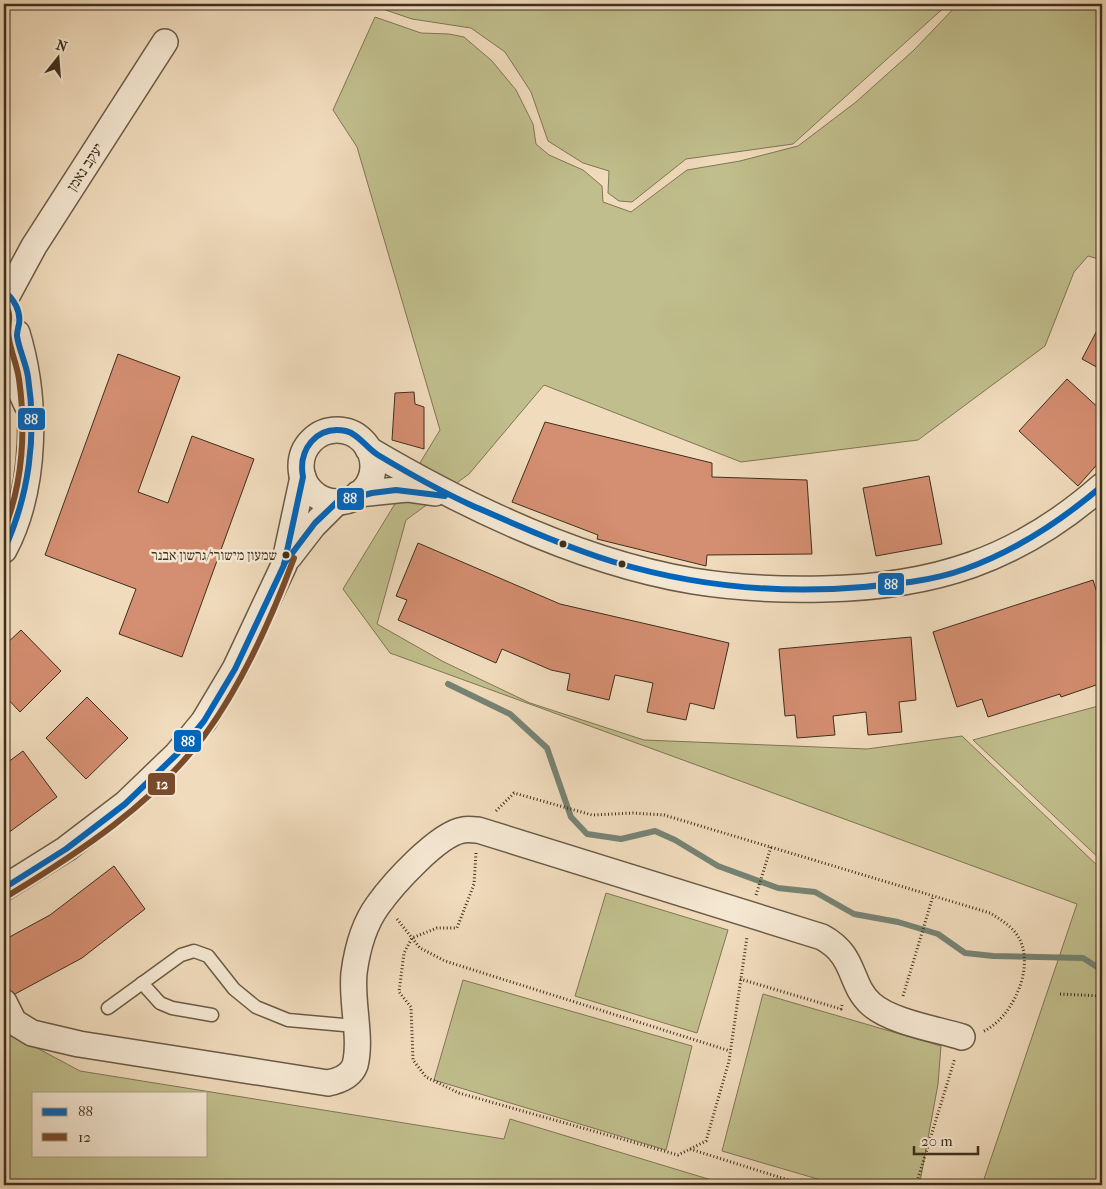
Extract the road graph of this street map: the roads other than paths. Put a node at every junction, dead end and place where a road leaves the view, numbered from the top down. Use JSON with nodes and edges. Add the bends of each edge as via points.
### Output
{"nodes":[{"id":1,"x":165,"y":42,"type":"dead end"},
{"id":2,"x":6,"y":292,"type":"edge"},
{"id":3,"x":10,"y":341,"type":"edge"},
{"id":4,"x":4,"y":368,"type":"edge"},
{"id":5,"x":30,"y":412,"type":"junction"},
{"id":6,"x":368,"y":449,"type":"junction"},
{"id":7,"x":303,"y":477,"type":"junction"},
{"id":8,"x":1102,"y":486,"type":"edge"},
{"id":9,"x":348,"y":498,"type":"junction"},
{"id":10,"x":457,"y":499,"type":"junction"},
{"id":11,"x":4,"y":550,"type":"edge"},
{"id":12,"x":284,"y":565,"type":"junction"},
{"id":13,"x":4,"y":888,"type":"edge"},
{"id":14,"x":142,"y":983,"type":"junction"},
{"id":15,"x":4,"y":1002,"type":"edge"},
{"id":16,"x":108,"y":1008,"type":"dead end"},
{"id":17,"x":212,"y":1015,"type":"dead end"},
{"id":18,"x":355,"y":1026,"type":"junction"},
{"id":19,"x":962,"y":1037,"type":"road end"}],
"edges":[{"from":1,"to":2,"type":"street","name":"יעקב נאמן"},
{"from":2,"to":3,"type":"street","via":[[18,312]]},
{"from":3,"to":5,"type":"street","via":[[26,365]]},
{"from":4,"to":5,"type":"street","via":[[20,390]]},
{"from":5,"to":11,"type":"street","via":[[24,490]]},
{"from":6,"to":7,"type":"street","via":[[362,440],[347,432],[336,430],[320,434],[302,455]]},
{"from":6,"to":9,"type":"street","via":[[373,465],[371,476],[366,486]]},
{"from":6,"to":10,"type":"street"},
{"from":7,"to":9,"type":"street","via":[[316,495],[326,500]]},
{"from":7,"to":12,"type":"street"},
{"from":8,"to":10,"type":"street","via":[[1026,542],[963,570],[915,581],[855,588],[788,590],[692,580],[634,567],[572,547]]},
{"from":9,"to":10,"type":"street","via":[[407,489]]},
{"from":9,"to":12,"type":"street","via":[[313,526]]},
{"from":12,"to":13,"type":"street","via":[[226,687],[191,738],[125,804],[66,849]]},
{"from":14,"to":16,"type":"lane"},
{"from":14,"to":17,"type":"lane","via":[[160,1003]]},
{"from":14,"to":18,"type":"lane","via":[[181,955],[194,951],[208,956],[234,989],[256,1007],[288,1020]]},
{"from":15,"to":18,"type":"street","via":[[14,1022],[41,1035],[79,1044],[328,1083],[341,1080],[354,1068],[357,1053]]},
{"from":18,"to":19,"type":"street","via":[[354,974],[361,940],[377,906],[410,868],[444,838],[462,830],[478,830],[822,938],[836,945],[871,1004],[897,1018]]}]}
